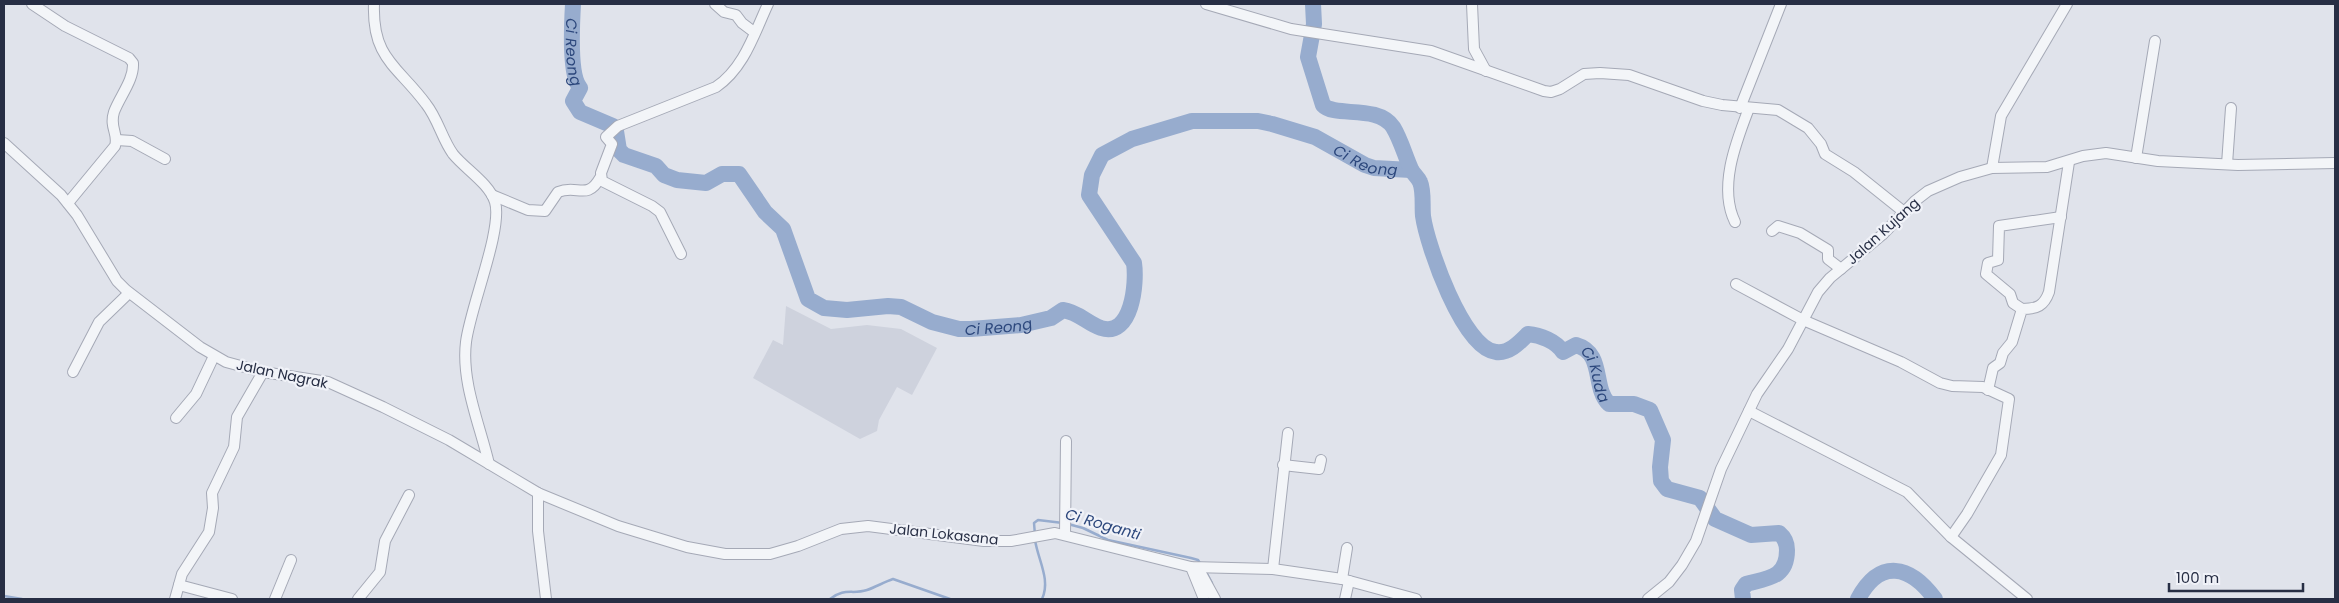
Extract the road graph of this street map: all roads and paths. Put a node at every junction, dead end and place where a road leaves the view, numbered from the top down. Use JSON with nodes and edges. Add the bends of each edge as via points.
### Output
{"nodes":[{"id":1,"x":32,"y":4,"type":"edge"},
{"id":2,"x":374,"y":4,"type":"edge"},
{"id":3,"x":715,"y":4,"type":"edge"},
{"id":4,"x":768,"y":4,"type":"edge"},
{"id":5,"x":1206,"y":4,"type":"edge"},
{"id":6,"x":1472,"y":4,"type":"edge"},
{"id":7,"x":1781,"y":4,"type":"edge"},
{"id":8,"x":2067,"y":4,"type":"edge"},
{"id":9,"x":754,"y":32,"type":"junction"},
{"id":10,"x":2155,"y":41,"type":"dead end"},
{"id":11,"x":1486,"y":71,"type":"junction"},
{"id":12,"x":1744,"y":108,"type":"junction"},
{"id":13,"x":2230,"y":108,"type":"dead end"},
{"id":14,"x":117,"y":140,"type":"junction"},
{"id":15,"x":4,"y":143,"type":"edge"},
{"id":16,"x":2136,"y":158,"type":"junction"},
{"id":17,"x":165,"y":159,"type":"dead end"},
{"id":18,"x":2069,"y":162,"type":"junction"},
{"id":19,"x":2335,"y":163,"type":"edge"},
{"id":20,"x":2227,"y":164,"type":"junction"},
{"id":21,"x":1992,"y":168,"type":"junction"},
{"id":22,"x":600,"y":178,"type":"junction"},
{"id":23,"x":492,"y":195,"type":"junction"},
{"id":24,"x":68,"y":203,"type":"junction"},
{"id":25,"x":1904,"y":212,"type":"junction"},
{"id":26,"x":2061,"y":217,"type":"junction"},
{"id":27,"x":1735,"y":222,"type":"dead end"},
{"id":28,"x":1772,"y":231,"type":"dead end"},
{"id":29,"x":681,"y":254,"type":"dead end"},
{"id":30,"x":1841,"y":269,"type":"junction"},
{"id":31,"x":1736,"y":284,"type":"dead end"},
{"id":32,"x":129,"y":293,"type":"junction"},
{"id":33,"x":2022,"y":309,"type":"junction"},
{"id":34,"x":1803,"y":320,"type":"junction"},
{"id":35,"x":214,"y":356,"type":"junction"},
{"id":36,"x":73,"y":372,"type":"dead end"},
{"id":37,"x":263,"y":372,"type":"junction"},
{"id":38,"x":1988,"y":390,"type":"junction"},
{"id":39,"x":1749,"y":411,"type":"junction"},
{"id":40,"x":176,"y":418,"type":"dead end"},
{"id":41,"x":1288,"y":433,"type":"dead end"},
{"id":42,"x":1066,"y":441,"type":"dead end"},
{"id":43,"x":1321,"y":460,"type":"dead end"},
{"id":44,"x":489,"y":464,"type":"junction"},
{"id":45,"x":1283,"y":465,"type":"junction"},
{"id":46,"x":538,"y":493,"type":"junction"},
{"id":47,"x":409,"y":495,"type":"dead end"},
{"id":48,"x":1066,"y":526,"type":"junction"},
{"id":49,"x":1951,"y":537,"type":"junction"},
{"id":50,"x":1347,"y":548,"type":"dead end"},
{"id":51,"x":291,"y":560,"type":"dead end"},
{"id":52,"x":1199,"y":568,"type":"junction"},
{"id":53,"x":1273,"y":569,"type":"junction"},
{"id":54,"x":1345,"y":580,"type":"junction"},
{"id":55,"x":179,"y":585,"type":"junction"},
{"id":56,"x":176,"y":599,"type":"edge"},
{"id":57,"x":232,"y":599,"type":"edge"},
{"id":58,"x":275,"y":599,"type":"edge"},
{"id":59,"x":358,"y":599,"type":"edge"},
{"id":60,"x":546,"y":599,"type":"edge"},
{"id":61,"x":1204,"y":599,"type":"edge"},
{"id":62,"x":1214,"y":599,"type":"edge"},
{"id":63,"x":1345,"y":599,"type":"edge"},
{"id":64,"x":1416,"y":599,"type":"edge"},
{"id":65,"x":1648,"y":599,"type":"edge"},
{"id":66,"x":2027,"y":599,"type":"edge"}],
"edges":[{"from":1,"to":14,"type":"street","via":[[65,26],[132,61],[133,71],[114,112],[112,123]]},
{"from":2,"to":23,"type":"street","via":[[375,23],[386,58],[427,105],[454,154]]},
{"from":3,"to":9,"type":"street","via":[[724,12],[736,15]]},
{"from":4,"to":9,"type":"street"},
{"from":5,"to":11,"type":"street","via":[[1304,32],[1415,47]]},
{"from":6,"to":11,"type":"street","via":[[1474,49]]},
{"from":7,"to":12,"type":"street"},
{"from":8,"to":21,"type":"street","via":[[2001,116]]},
{"from":9,"to":22,"type":"street","via":[[736,70],[716,87],[614,128],[606,137],[612,144]]},
{"from":10,"to":16,"type":"street"},
{"from":11,"to":12,"type":"street","via":[[1551,92],[1584,74],[1629,75],[1703,101]]},
{"from":12,"to":25,"type":"street","via":[[1778,110],[1796,119],[1808,128],[1825,154],[1854,172]]},
{"from":12,"to":27,"type":"street","via":[[1729,179],[1731,214]]},
{"from":13,"to":20,"type":"street"},
{"from":14,"to":17,"type":"street","via":[[132,141]]},
{"from":14,"to":24,"type":"street","via":[[116,146]]},
{"from":15,"to":24,"type":"street","name":"Jalan Nagrak","via":[[52,184]]},
{"from":16,"to":18,"type":"street","name":"Jalan Kujang","via":[[2106,152]]},
{"from":16,"to":20,"type":"street","name":"Jalan Kujang","via":[[2158,162]]},
{"from":18,"to":21,"type":"street","name":"Jalan Kujang","via":[[2047,167]]},
{"from":18,"to":26,"type":"street"},
{"from":19,"to":20,"type":"street","name":"Jalan Kujang"},
{"from":21,"to":25,"type":"street","name":"Jalan Kujang","via":[[1943,184],[1915,201]]},
{"from":22,"to":23,"type":"street","via":[[590,191],[558,192],[545,211],[528,210]]},
{"from":22,"to":29,"type":"street","via":[[660,212]]},
{"from":23,"to":44,"type":"street","via":[[496,217],[470,319],[465,354],[466,374]]},
{"from":24,"to":32,"type":"street","name":"Jalan Nagrak","via":[[117,281]]},
{"from":25,"to":30,"type":"street","name":"Jalan Kujang"},
{"from":26,"to":33,"type":"street","via":[[2045,302],[2040,307]]},
{"from":26,"to":33,"type":"street","via":[[1999,226],[1998,260],[1988,263],[1986,274]]},
{"from":28,"to":30,"type":"street","via":[[1778,226],[1814,240],[1828,250],[1828,259]]},
{"from":30,"to":34,"type":"street","name":"Jalan Kujang","via":[[1818,292]]},
{"from":31,"to":34,"type":"street"},
{"from":32,"to":35,"type":"street","name":"Jalan Nagrak"},
{"from":32,"to":36,"type":"street","via":[[99,322]]},
{"from":33,"to":38,"type":"street","via":[[2012,342],[2000,363],[1993,368]]},
{"from":34,"to":38,"type":"street","via":[[1901,362],[1940,383]]},
{"from":34,"to":39,"type":"street","name":"Jalan Kujang"},
{"from":35,"to":37,"type":"street","name":"Jalan Nagrak"},
{"from":35,"to":40,"type":"street","via":[[196,394]]},
{"from":37,"to":44,"type":"street","name":"Jalan Nagrak","via":[[328,382],[384,407]]},
{"from":37,"to":55,"type":"street","via":[[237,417],[234,446],[212,493],[209,532],[186,566]]},
{"from":38,"to":49,"type":"street","via":[[2010,399],[2001,455]]},
{"from":39,"to":49,"type":"street","via":[[1907,492]]},
{"from":39,"to":65,"type":"street","name":"Jalan Kujang","via":[[1682,565],[1669,582]]},
{"from":41,"to":45,"type":"street"},
{"from":42,"to":48,"type":"street"},
{"from":43,"to":45,"type":"street","via":[[1318,469]]},
{"from":44,"to":46,"type":"street","name":"Jalan Nagrak"},
{"from":45,"to":53,"type":"street"},
{"from":46,"to":48,"type":"street","name":"Jalan Lokasana","via":[[618,526],[687,547],[725,554],[770,554],[841,529],[868,526],[984,541],[1011,541],[1055,533]]},
{"from":46,"to":60,"type":"street","via":[[538,531]]},
{"from":47,"to":59,"type":"street","via":[[385,541],[380,572]]},
{"from":48,"to":52,"type":"street","name":"Jalan Lokasana"},
{"from":49,"to":66,"type":"street"},
{"from":50,"to":54,"type":"street"},
{"from":51,"to":58,"type":"street"},
{"from":52,"to":53,"type":"street","name":"Jalan Lokasana"},
{"from":52,"to":61,"type":"street"},
{"from":52,"to":62,"type":"street"},
{"from":53,"to":54,"type":"street","name":"Jalan Lokasana"},
{"from":54,"to":63,"type":"street"},
{"from":54,"to":64,"type":"street","name":"Jalan Lokasana"},
{"from":55,"to":56,"type":"street"},
{"from":55,"to":57,"type":"street"}]}
